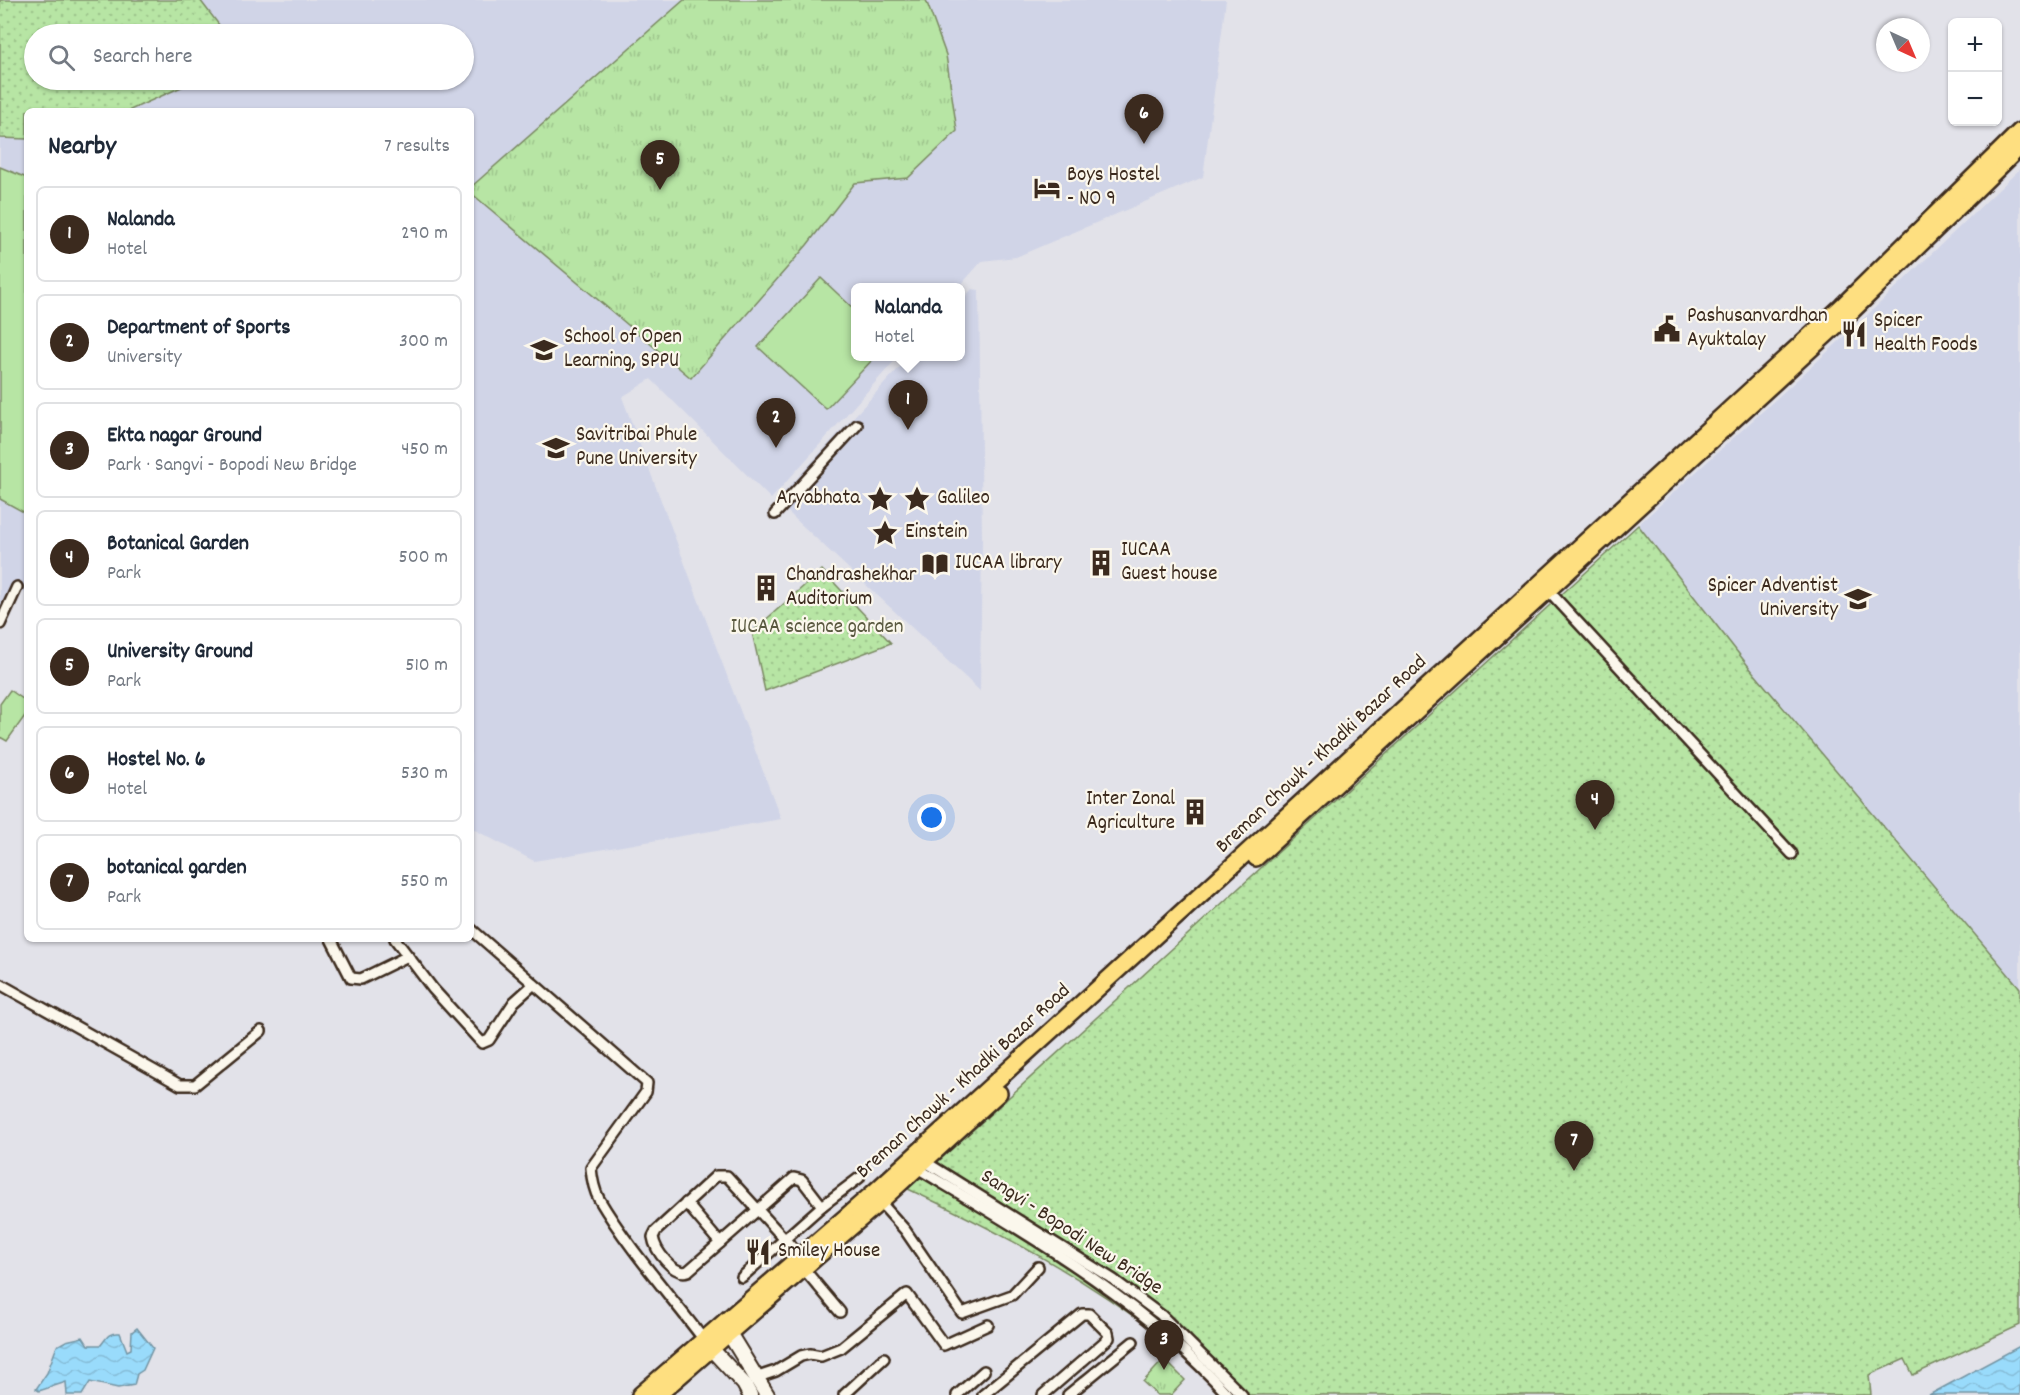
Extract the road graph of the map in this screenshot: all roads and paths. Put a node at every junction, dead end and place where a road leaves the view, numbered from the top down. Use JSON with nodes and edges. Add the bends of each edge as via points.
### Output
{"nodes":[{"id":1,"x":2020,"y":131,"type":"edge"},
{"id":2,"x":2020,"y":147,"type":"edge"},
{"id":3,"x":857,"y":426,"type":"dead end"},
{"id":4,"x":775,"y":514,"type":"dead end"},
{"id":5,"x":17,"y":587,"type":"dead end"},
{"id":6,"x":1548,"y":590,"type":"junction"},
{"id":7,"x":0,"y":624,"type":"edge"},
{"id":8,"x":1792,"y":854,"type":"dead end"},
{"id":9,"x":1201,"y":902,"type":"junction"},
{"id":10,"x":474,"y":932,"type":"edge"},
{"id":11,"x":333,"y":942,"type":"edge"},
{"id":12,"x":397,"y":942,"type":"edge"},
{"id":13,"x":408,"y":956,"type":"junction"},
{"id":14,"x":0,"y":984,"type":"edge"},
{"id":15,"x":532,"y":985,"type":"junction"},
{"id":16,"x":261,"y":1031,"type":"dead end"},
{"id":17,"x":921,"y":1165,"type":"junction"},
{"id":18,"x":859,"y":1178,"type":"dead end"},
{"id":19,"x":960,"y":1188,"type":"junction"},
{"id":20,"x":876,"y":1198,"type":"junction"},
{"id":21,"x":686,"y":1203,"type":"junction"},
{"id":22,"x":822,"y":1206,"type":"junction"},
{"id":23,"x":758,"y":1210,"type":"junction"},
{"id":24,"x":785,"y":1239,"type":"junction"},
{"id":25,"x":720,"y":1243,"type":"junction"},
{"id":26,"x":802,"y":1262,"type":"junction"},
{"id":27,"x":1038,"y":1267,"type":"dead end"},
{"id":28,"x":742,"y":1277,"type":"dead end"},
{"id":29,"x":840,"y":1312,"type":"dead end"},
{"id":30,"x":988,"y":1325,"type":"dead end"},
{"id":31,"x":726,"y":1328,"type":"junction"},
{"id":32,"x":1133,"y":1342,"type":"dead end"},
{"id":33,"x":707,"y":1344,"type":"junction"},
{"id":34,"x":884,"y":1358,"type":"dead end"},
{"id":35,"x":984,"y":1371,"type":"dead end"},
{"id":36,"x":758,"y":1377,"type":"junction"},
{"id":37,"x":640,"y":1395,"type":"edge"},
{"id":38,"x":658,"y":1395,"type":"edge"},
{"id":39,"x":750,"y":1395,"type":"edge"},
{"id":40,"x":767,"y":1395,"type":"edge"},
{"id":41,"x":844,"y":1395,"type":"edge"},
{"id":42,"x":957,"y":1395,"type":"edge"},
{"id":43,"x":983,"y":1395,"type":"edge"},
{"id":44,"x":1043,"y":1395,"type":"edge"},
{"id":45,"x":1068,"y":1395,"type":"edge"},
{"id":46,"x":1228,"y":1395,"type":"edge"},
{"id":47,"x":1242,"y":1395,"type":"edge"}],
"edges":[{"from":1,"to":9,"type":"main road","name":"Breman Chowk - Khadki Bazar Road","via":[[1842,306]]},
{"from":2,"to":6,"type":"main road","name":"Breman Chowk - Khadki Bazar Road","via":[[1849,314]]},
{"from":3,"to":4,"type":"street"},
{"from":5,"to":7,"type":"street"},
{"from":6,"to":8,"type":"street"},
{"from":6,"to":9,"type":"main road","name":"Breman Chowk - Khadki Bazar Road"},
{"from":9,"to":17,"type":"main road","name":"Breman Chowk - Khadki Bazar Road"},
{"from":9,"to":20,"type":"main road","name":"Breman Chowk - Khadki Bazar Road"},
{"from":10,"to":15,"type":"street"},
{"from":11,"to":13,"type":"street","via":[[351,978],[361,979]]},
{"from":12,"to":13,"type":"street"},
{"from":13,"to":15,"type":"street","via":[[482,1043],[489,1040],[514,1002]]},
{"from":14,"to":16,"type":"street","via":[[180,1085],[195,1085]]},
{"from":15,"to":33,"type":"street","via":[[647,1083],[646,1092],[591,1168],[593,1184],[616,1223]]},
{"from":17,"to":19,"type":"street","name":"Sangvi - Bopodi New Bridge"},
{"from":17,"to":20,"type":"main road","name":"Breman Chowk - Khadki Bazar Road"},
{"from":18,"to":22,"type":"street"},
{"from":19,"to":46,"type":"street","name":"Sangvi - Bopodi New Bridge","via":[[1142,1312],[1185,1349]]},
{"from":19,"to":47,"type":"street","name":"Sangvi - Bopodi New Bridge","via":[[1114,1280],[1161,1315]]},
{"from":20,"to":26,"type":"main road","name":"Breman Chowk - Khadki Bazar Road"},
{"from":20,"to":27,"type":"street","via":[[905,1230],[962,1313],[1011,1295]]},
{"from":21,"to":23,"type":"street","via":[[723,1174]]},
{"from":21,"to":25,"type":"street"},
{"from":21,"to":25,"type":"street","via":[[653,1237],[675,1270],[688,1271]]},
{"from":22,"to":23,"type":"street","via":[[802,1180],[796,1178]]},
{"from":22,"to":24,"type":"street"},
{"from":23,"to":24,"type":"street"},
{"from":23,"to":25,"type":"street"},
{"from":24,"to":26,"type":"street"},
{"from":24,"to":28,"type":"street"},
{"from":26,"to":29,"type":"street"},
{"from":26,"to":31,"type":"main road","name":"Breman Chowk - Khadki Bazar Road"},
{"from":30,"to":36,"type":"street","via":[[944,1345],[907,1294],[841,1348],[821,1356],[801,1356]]},
{"from":31,"to":33,"type":"main road","name":"Breman Chowk - Khadki Bazar Road"},
{"from":31,"to":36,"type":"main road"},
{"from":32,"to":45,"type":"street"},
{"from":33,"to":37,"type":"main road","name":"Breman Chowk - Khadki Bazar Road"},
{"from":33,"to":38,"type":"main road","name":"Breman Chowk - Khadki Bazar Road"},
{"from":33,"to":39,"type":"main road"},
{"from":34,"to":41,"type":"street"},
{"from":35,"to":42,"type":"street"},
{"from":36,"to":40,"type":"main road"},
{"from":43,"to":44,"type":"street","via":[[1087,1313],[1109,1338]]}]}
